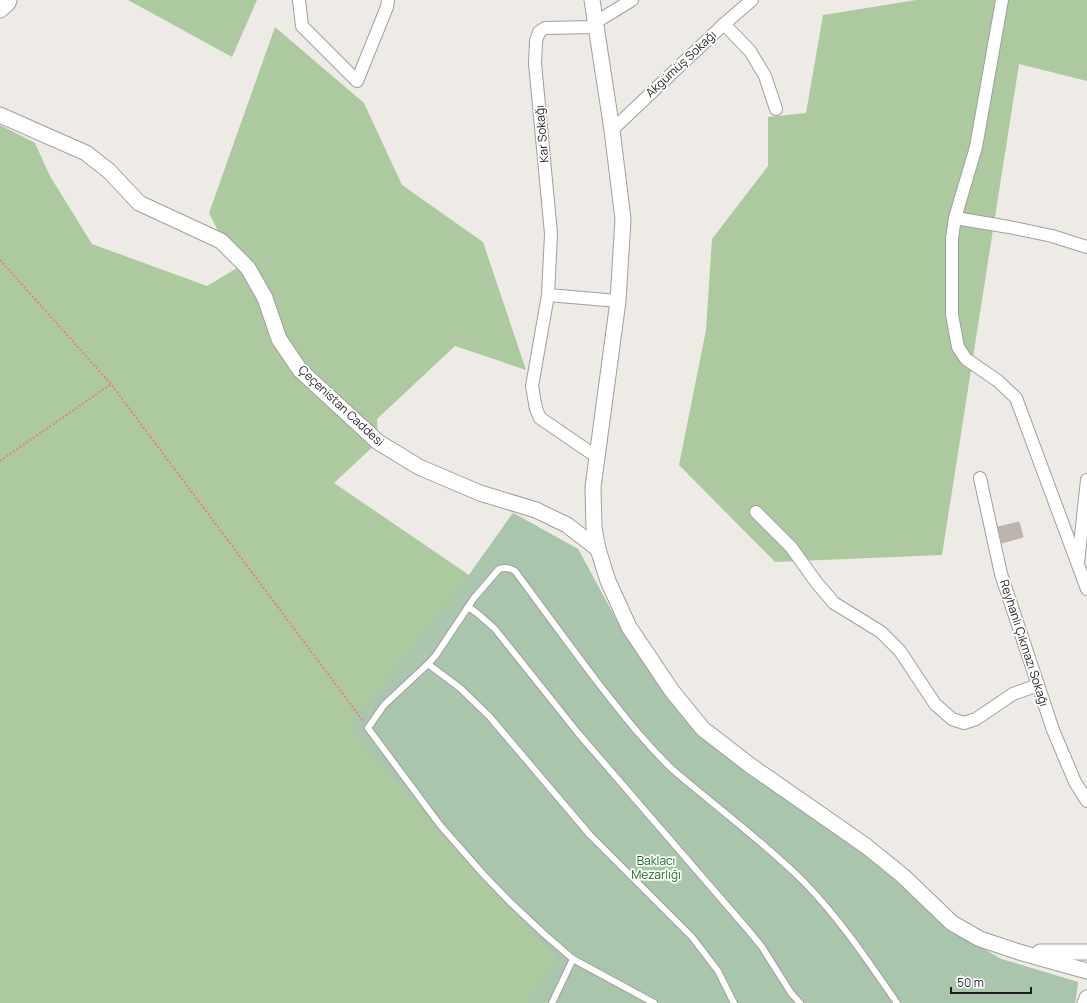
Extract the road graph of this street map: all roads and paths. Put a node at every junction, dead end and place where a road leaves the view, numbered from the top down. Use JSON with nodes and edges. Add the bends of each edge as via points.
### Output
{"nodes":[{"id":1,"x":10,"y":0,"type":"edge"},
{"id":2,"x":299,"y":0,"type":"edge"},
{"id":3,"x":388,"y":0,"type":"edge"},
{"id":4,"x":592,"y":0,"type":"edge"},
{"id":5,"x":632,"y":0,"type":"edge"},
{"id":6,"x":752,"y":0,"type":"edge"},
{"id":7,"x":1002,"y":0,"type":"edge"},
{"id":8,"x":0,"y":10,"type":"edge"},
{"id":9,"x":724,"y":24,"type":"junction"},
{"id":10,"x":596,"y":25,"type":"junction"},
{"id":11,"x":776,"y":109,"type":"dead end"},
{"id":12,"x":0,"y":115,"type":"edge"},
{"id":13,"x":612,"y":130,"type":"junction"},
{"id":14,"x":956,"y":218,"type":"junction"},
{"id":15,"x":1087,"y":248,"type":"edge"},
{"id":16,"x":0,"y":260,"type":"edge"},
{"id":17,"x":548,"y":295,"type":"junction"},
{"id":18,"x":618,"y":301,"type":"junction"},
{"id":19,"x":111,"y":384,"type":"junction"},
{"id":20,"x":596,"y":457,"type":"junction"},
{"id":21,"x":0,"y":461,"type":"edge"},
{"id":22,"x":980,"y":478,"type":"dead end"},
{"id":23,"x":1087,"y":480,"type":"edge"},
{"id":24,"x":756,"y":512,"type":"dead end"},
{"id":25,"x":598,"y":549,"type":"junction"},
{"id":26,"x":1078,"y":566,"type":"junction"},
{"id":27,"x":1087,"y":589,"type":"edge"},
{"id":28,"x":468,"y":607,"type":"junction"},
{"id":29,"x":428,"y":664,"type":"junction"},
{"id":30,"x":1038,"y":685,"type":"junction"},
{"id":31,"x":368,"y":728,"type":"junction"},
{"id":32,"x":1087,"y":801,"type":"edge"},
{"id":33,"x":1019,"y":952,"type":"junction"},
{"id":34,"x":1087,"y":952,"type":"edge"},
{"id":35,"x":573,"y":959,"type":"junction"},
{"id":36,"x":1087,"y":971,"type":"edge"},
{"id":37,"x":1087,"y":998,"type":"edge"},
{"id":38,"x":552,"y":1003,"type":"edge"},
{"id":39,"x":654,"y":1003,"type":"edge"},
{"id":40,"x":734,"y":1003,"type":"edge"},
{"id":41,"x":800,"y":1003,"type":"edge"},
{"id":42,"x":897,"y":1003,"type":"edge"},
{"id":43,"x":1085,"y":1003,"type":"edge"}],
"edges":[{"from":1,"to":8,"type":"street"},
{"from":2,"to":3,"type":"street","via":[[302,26],[357,81]]},
{"from":4,"to":10,"type":"street"},
{"from":5,"to":10,"type":"street"},
{"from":6,"to":9,"type":"street","name":"Akgümüş Sokağı"},
{"from":7,"to":14,"type":"street","via":[[976,147]]},
{"from":9,"to":11,"type":"street","via":[[750,51],[765,76]]},
{"from":9,"to":13,"type":"street","name":"Akgümüş Sokağı"},
{"from":10,"to":13,"type":"street"},
{"from":10,"to":17,"type":"street","name":"Kar Sokağı","via":[[545,28],[539,32],[536,41],[535,63],[551,234]]},
{"from":12,"to":25,"type":"street","name":"Çeçenistan Caddesi","via":[[86,153],[109,171],[138,203],[221,241],[248,268],[265,298],[279,339],[300,370],[378,442],[419,467],[480,493],[542,513],[567,525]]},
{"from":13,"to":18,"type":"street","via":[[623,219]]},
{"from":14,"to":15,"type":"street","via":[[1052,236]]},
{"from":14,"to":26,"type":"street","via":[[952,238],[952,315],[958,347],[966,359],[998,381],[1016,398]]},
{"from":16,"to":19,"type":"path"},
{"from":17,"to":18,"type":"street"},
{"from":17,"to":20,"type":"street","via":[[532,386],[536,409],[540,418]]},
{"from":18,"to":20,"type":"street"},
{"from":19,"to":21,"type":"path"},
{"from":19,"to":31,"type":"path"},
{"from":20,"to":25,"type":"street","via":[[593,487],[594,528]]},
{"from":22,"to":30,"type":"street","name":"Reyhanlı Çıkmazı Sokağı","via":[[1001,574]]},
{"from":23,"to":26,"type":"street"},
{"from":24,"to":30,"type":"street","via":[[791,547],[834,602],[881,632],[900,651],[935,704],[952,719],[964,723],[976,719],[1013,694]]},
{"from":25,"to":33,"type":"street","via":[[608,581],[629,627],[672,691],[703,729],[751,766],[866,846],[904,876],[952,922],[980,939]]},
{"from":26,"to":27,"type":"street"},
{"from":28,"to":29,"type":"lane"},
{"from":28,"to":41,"type":"lane","via":[[495,629],[578,733],[749,931]]},
{"from":28,"to":42,"type":"lane","via":[[499,569],[509,568],[515,571],[643,740],[672,769],[804,883],[838,921]]},
{"from":29,"to":31,"type":"lane","via":[[384,704]]},
{"from":29,"to":40,"type":"lane","via":[[460,688],[489,716],[590,835],[692,937],[718,971]]},
{"from":30,"to":32,"type":"street","name":"Reyhanlı Çıkmazı Sokağı","via":[[1053,730],[1075,782]]},
{"from":31,"to":35,"type":"lane","via":[[460,848],[510,902]]},
{"from":33,"to":34,"type":"street"},
{"from":33,"to":36,"type":"street"},
{"from":35,"to":38,"type":"lane"},
{"from":35,"to":39,"type":"lane"},
{"from":37,"to":43,"type":"street"}]}
